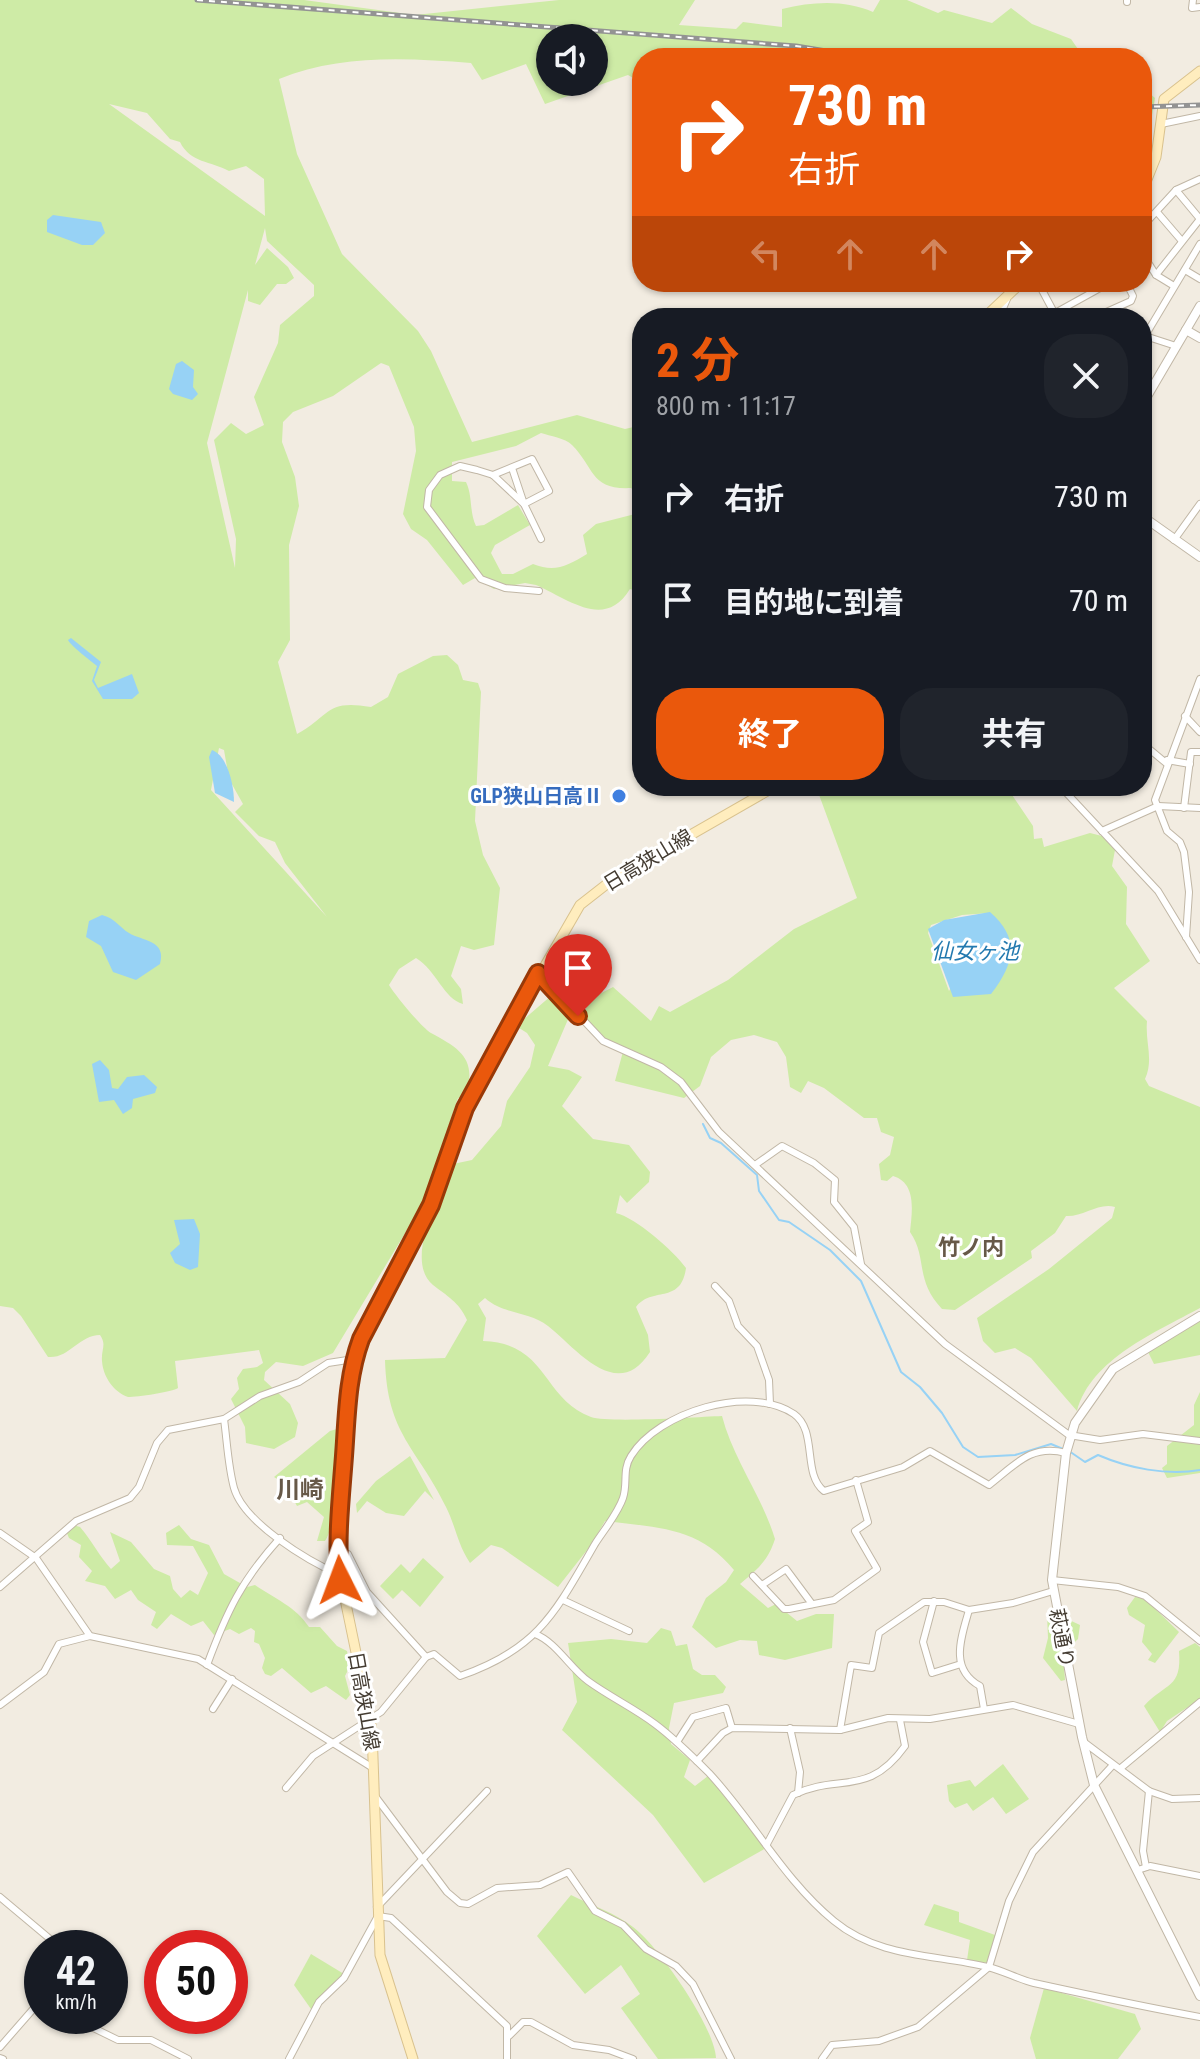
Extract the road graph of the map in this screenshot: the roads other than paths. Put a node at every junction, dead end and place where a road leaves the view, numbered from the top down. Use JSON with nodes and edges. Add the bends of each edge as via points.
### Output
{"nodes":[{"id":1,"x":1193,"y":0,"type":"edge"},
{"id":2,"x":1200,"y":7,"type":"edge"},
{"id":3,"x":1200,"y":71,"type":"edge"},
{"id":4,"x":1200,"y":116,"type":"edge"},
{"id":5,"x":1161,"y":124,"type":"junction"},
{"id":6,"x":1152,"y":169,"type":"edge"},
{"id":7,"x":1200,"y":179,"type":"edge"},
{"id":8,"x":1176,"y":190,"type":"junction"},
{"id":9,"x":1157,"y":212,"type":"junction"},
{"id":10,"x":1152,"y":217,"type":"edge"},
{"id":11,"x":1200,"y":219,"type":"edge"},
{"id":12,"x":1181,"y":240,"type":"junction"},
{"id":13,"x":1200,"y":244,"type":"edge"},
{"id":14,"x":1152,"y":269,"type":"edge"},
{"id":15,"x":1185,"y":270,"type":"junction"},
{"id":16,"x":1156,"y":275,"type":"junction"},
{"id":17,"x":1200,"y":279,"type":"edge"},
{"id":18,"x":1174,"y":286,"type":"junction"},
{"id":19,"x":1010,"y":292,"type":"joint"},
{"id":20,"x":1095,"y":292,"type":"edge"},
{"id":21,"x":1131,"y":292,"type":"edge"},
{"id":22,"x":1200,"y":306,"type":"edge"},
{"id":23,"x":994,"y":308,"type":"edge"},
{"id":24,"x":1003,"y":308,"type":"edge"},
{"id":25,"x":1068,"y":308,"type":"edge"},
{"id":26,"x":1115,"y":308,"type":"edge"},
{"id":27,"x":1152,"y":322,"type":"edge"},
{"id":28,"x":1186,"y":330,"type":"junction"},
{"id":29,"x":1200,"y":338,"type":"edge"},
{"id":30,"x":1152,"y":339,"type":"edge"},
{"id":31,"x":1176,"y":346,"type":"junction"},
{"id":32,"x":1152,"y":388,"type":"edge"},
{"id":33,"x":512,"y":468,"type":"junction"},
{"id":34,"x":493,"y":475,"type":"junction"},
{"id":35,"x":518,"y":486,"type":"junction"},
{"id":36,"x":507,"y":491,"type":"junction"},
{"id":37,"x":524,"y":504,"type":"junction"},
{"id":38,"x":1200,"y":504,"type":"edge"},
{"id":39,"x":1152,"y":524,"type":"edge"},
{"id":40,"x":541,"y":539,"type":"dead end"},
{"id":41,"x":1174,"y":540,"type":"junction"},
{"id":42,"x":1200,"y":557,"type":"edge"},
{"id":43,"x":539,"y":591,"type":"dead end"},
{"id":44,"x":1200,"y":679,"type":"edge"},
{"id":45,"x":1198,"y":691,"type":"edge"},
{"id":46,"x":1185,"y":716,"type":"junction"},
{"id":47,"x":1200,"y":732,"type":"edge"},
{"id":48,"x":1152,"y":751,"type":"edge"},
{"id":49,"x":1200,"y":752,"type":"edge"},
{"id":50,"x":1166,"y":762,"type":"junction"},
{"id":51,"x":1190,"y":764,"type":"junction"},
{"id":52,"x":759,"y":796,"type":"edge"},
{"id":53,"x":1069,"y":796,"type":"edge"},
{"id":54,"x":1158,"y":806,"type":"junction"},
{"id":55,"x":1184,"y":808,"type":"junction"},
{"id":56,"x":1200,"y":808,"type":"edge"},
{"id":57,"x":1102,"y":831,"type":"junction"},
{"id":58,"x":1186,"y":937,"type":"junction"},
{"id":59,"x":1200,"y":960,"type":"edge"},
{"id":60,"x":538,"y":973,"type":"junction"},
{"id":61,"x":755,"y":1165,"type":"junction"},
{"id":62,"x":861,"y":1264,"type":"junction"},
{"id":63,"x":715,"y":1286,"type":"dead end"},
{"id":64,"x":1200,"y":1316,"type":"edge"},
{"id":65,"x":354,"y":1359,"type":"junction"},
{"id":66,"x":770,"y":1404,"type":"junction"},
{"id":67,"x":224,"y":1419,"type":"junction"},
{"id":68,"x":1069,"y":1435,"type":"junction"},
{"id":69,"x":1200,"y":1441,"type":"edge"},
{"id":70,"x":1066,"y":1453,"type":"junction"},
{"id":71,"x":856,"y":1480,"type":"junction"},
{"id":72,"x":0,"y":1533,"type":"edge"},
{"id":73,"x":280,"y":1538,"type":"junction"},
{"id":74,"x":338,"y":1550,"type":"junction"},
{"id":75,"x":36,"y":1558,"type":"junction"},
{"id":76,"x":753,"y":1576,"type":"dead end"},
{"id":77,"x":340,"y":1577,"type":"junction"},
{"id":78,"x":1052,"y":1580,"type":"junction"},
{"id":79,"x":762,"y":1585,"type":"junction"},
{"id":80,"x":0,"y":1587,"type":"edge"},
{"id":81,"x":1053,"y":1591,"type":"junction"},
{"id":82,"x":367,"y":1592,"type":"junction"},
{"id":83,"x":563,"y":1600,"type":"junction"},
{"id":84,"x":934,"y":1601,"type":"junction"},
{"id":85,"x":812,"y":1604,"type":"junction"},
{"id":86,"x":969,"y":1610,"type":"junction"},
{"id":87,"x":629,"y":1631,"type":"dead end"},
{"id":88,"x":535,"y":1634,"type":"junction"},
{"id":89,"x":90,"y":1636,"type":"junction"},
{"id":90,"x":1200,"y":1641,"type":"edge"},
{"id":91,"x":426,"y":1657,"type":"junction"},
{"id":92,"x":961,"y":1664,"type":"junction"},
{"id":93,"x":207,"y":1665,"type":"junction"},
{"id":94,"x":232,"y":1679,"type":"junction"},
{"id":95,"x":1200,"y":1702,"type":"edge"},
{"id":96,"x":0,"y":1705,"type":"edge"},
{"id":97,"x":213,"y":1709,"type":"dead end"},
{"id":98,"x":984,"y":1709,"type":"junction"},
{"id":99,"x":371,"y":1719,"type":"junction"},
{"id":100,"x":900,"y":1720,"type":"junction"},
{"id":101,"x":1079,"y":1724,"type":"junction"},
{"id":102,"x":732,"y":1728,"type":"junction"},
{"id":103,"x":790,"y":1728,"type":"junction"},
{"id":104,"x":840,"y":1730,"type":"junction"},
{"id":105,"x":1082,"y":1740,"type":"junction"},
{"id":106,"x":677,"y":1742,"type":"junction"},
{"id":107,"x":335,"y":1743,"type":"junction"},
{"id":108,"x":697,"y":1761,"type":"junction"},
{"id":109,"x":1112,"y":1766,"type":"junction"},
{"id":110,"x":1122,"y":1767,"type":"junction"},
{"id":111,"x":374,"y":1769,"type":"junction"},
{"id":112,"x":1094,"y":1785,"type":"junction"},
{"id":113,"x":286,"y":1788,"type":"dead end"},
{"id":114,"x":487,"y":1791,"type":"dead end"},
{"id":115,"x":1149,"y":1791,"type":"junction"},
{"id":116,"x":798,"y":1793,"type":"junction"},
{"id":117,"x":374,"y":1796,"type":"junction"},
{"id":118,"x":1200,"y":1798,"type":"edge"},
{"id":119,"x":767,"y":1844,"type":"junction"},
{"id":120,"x":422,"y":1860,"type":"junction"},
{"id":121,"x":1142,"y":1868,"type":"junction"},
{"id":122,"x":1200,"y":1876,"type":"edge"},
{"id":123,"x":0,"y":1897,"type":"edge"},
{"id":124,"x":378,"y":1911,"type":"junction"},
{"id":125,"x":39,"y":1930,"type":"edge"},
{"id":126,"x":989,"y":1967,"type":"junction"},
{"id":127,"x":1200,"y":1996,"type":"edge"},
{"id":128,"x":1200,"y":2017,"type":"edge"},
{"id":129,"x":24,"y":2020,"type":"edge"},
{"id":130,"x":106,"y":2034,"type":"edge"},
{"id":131,"x":509,"y":2036,"type":"junction"},
{"id":132,"x":0,"y":2047,"type":"edge"},
{"id":133,"x":188,"y":2059,"type":"edge"},
{"id":134,"x":289,"y":2059,"type":"edge"},
{"id":135,"x":413,"y":2059,"type":"edge"},
{"id":136,"x":507,"y":2059,"type":"edge"},
{"id":137,"x":633,"y":2059,"type":"edge"},
{"id":138,"x":731,"y":2059,"type":"edge"},
{"id":139,"x":822,"y":2059,"type":"edge"}],
"edges":[{"from":1,"to":2,"type":"street","via":[[1192,8]]},
{"from":3,"to":5,"type":"main road","via":[[1167,95]]},
{"from":4,"to":5,"type":"street"},
{"from":5,"to":6,"type":"main road"},
{"from":7,"to":8,"type":"street"},
{"from":8,"to":9,"type":"street"},
{"from":8,"to":11,"type":"street"},
{"from":9,"to":10,"type":"street"},
{"from":9,"to":12,"type":"street"},
{"from":11,"to":12,"type":"street"},
{"from":12,"to":16,"type":"street"},
{"from":13,"to":15,"type":"street"},
{"from":14,"to":16,"type":"street"},
{"from":15,"to":17,"type":"street"},
{"from":15,"to":18,"type":"street"},
{"from":16,"to":18,"type":"street"},
{"from":18,"to":27,"type":"street"},
{"from":19,"to":23,"type":"main road"},
{"from":19,"to":24,"type":"street"},
{"from":20,"to":25,"type":"street"},
{"from":21,"to":26,"type":"street","via":[[1131,301]]},
{"from":22,"to":28,"type":"street"},
{"from":28,"to":29,"type":"street"},
{"from":28,"to":31,"type":"street"},
{"from":30,"to":31,"type":"street"},
{"from":31,"to":32,"type":"street"},
{"from":33,"to":34,"type":"street"},
{"from":33,"to":35,"type":"street"},
{"from":33,"to":37,"type":"street","via":[[532,459],[549,491]]},
{"from":34,"to":36,"type":"street"},
{"from":34,"to":43,"type":"street","via":[[460,466],[446,471],[429,490],[427,507],[481,579]]},
{"from":35,"to":36,"type":"street"},
{"from":35,"to":37,"type":"street"},
{"from":36,"to":37,"type":"street"},
{"from":37,"to":40,"type":"street"},
{"from":38,"to":41,"type":"street"},
{"from":39,"to":41,"type":"street"},
{"from":41,"to":42,"type":"street"},
{"from":44,"to":45,"type":"street"},
{"from":45,"to":46,"type":"street"},
{"from":46,"to":47,"type":"street"},
{"from":46,"to":50,"type":"street"},
{"from":48,"to":50,"type":"street"},
{"from":49,"to":51,"type":"street","via":[[1191,752]]},
{"from":50,"to":51,"type":"street"},
{"from":50,"to":54,"type":"street","via":[[1155,800]]},
{"from":51,"to":55,"type":"street"},
{"from":52,"to":60,"type":"main road","name":"日高狭山線","via":[[593,894],[572,915]]},
{"from":53,"to":57,"type":"street"},
{"from":54,"to":55,"type":"street"},
{"from":54,"to":57,"type":"street"},
{"from":54,"to":58,"type":"street","via":[[1167,831],[1184,852],[1189,892]]},
{"from":55,"to":56,"type":"street"},
{"from":57,"to":58,"type":"street","via":[[1158,891]]},
{"from":58,"to":59,"type":"street"},
{"from":60,"to":61,"type":"street","via":[[603,1041],[681,1082],[719,1132]]},
{"from":60,"to":65,"type":"main road","name":"日高狭山線","via":[[470,1097],[431,1205]]},
{"from":61,"to":62,"type":"street"},
{"from":61,"to":62,"type":"street","via":[[780,1144],[835,1180],[834,1202],[854,1227]]},
{"from":62,"to":68,"type":"street","via":[[956,1353]]},
{"from":63,"to":66,"type":"street","via":[[729,1301],[738,1326],[757,1346],[769,1380]]},
{"from":64,"to":68,"type":"street","name":"萩通り","via":[[1113,1369]]},
{"from":65,"to":67,"type":"street","via":[[328,1363]]},
{"from":65,"to":74,"type":"main road","name":"日高狭山線"},
{"from":66,"to":71,"type":"street","via":[[804,1426],[821,1491]]},
{"from":66,"to":83,"type":"street","via":[[751,1399],[691,1412],[641,1443],[625,1471],[623,1500]]},
{"from":67,"to":73,"type":"street","via":[[239,1499],[255,1520]]},
{"from":67,"to":75,"type":"street","via":[[168,1430],[130,1498],[76,1521]]},
{"from":68,"to":69,"type":"street","via":[[1100,1440],[1143,1434]]},
{"from":68,"to":70,"type":"street","name":"萩通り"},
{"from":70,"to":71,"type":"street","via":[[1034,1452],[989,1485],[930,1451],[903,1467]]},
{"from":70,"to":78,"type":"street","name":"萩通り"},
{"from":71,"to":85,"type":"street","via":[[868,1522],[855,1531],[877,1569],[834,1600]]},
{"from":72,"to":75,"type":"street"},
{"from":73,"to":77,"type":"street"},
{"from":73,"to":93,"type":"street","via":[[248,1574]]},
{"from":74,"to":77,"type":"main road","name":"日高狭山線"},
{"from":74,"to":82,"type":"street","via":[[348,1554]]},
{"from":75,"to":80,"type":"street"},
{"from":75,"to":89,"type":"street"},
{"from":76,"to":79,"type":"street"},
{"from":77,"to":82,"type":"street"},
{"from":77,"to":99,"type":"main road","name":"日高狭山線"},
{"from":78,"to":81,"type":"street","name":"萩通り"},
{"from":78,"to":90,"type":"street","via":[[1118,1587],[1145,1596]]},
{"from":79,"to":85,"type":"street","via":[[784,1609]]},
{"from":79,"to":85,"type":"street","via":[[786,1569]]},
{"from":81,"to":86,"type":"street"},
{"from":81,"to":101,"type":"street","name":"萩通り"},
{"from":82,"to":91,"type":"street"},
{"from":83,"to":87,"type":"street"},
{"from":83,"to":88,"type":"street"},
{"from":84,"to":86,"type":"street"},
{"from":84,"to":92,"type":"street","via":[[923,1642],[932,1673]]},
{"from":84,"to":104,"type":"street","via":[[914,1607],[879,1633],[872,1668],[851,1665]]},
{"from":86,"to":92,"type":"street","via":[[960,1640]]},
{"from":88,"to":91,"type":"street","via":[[460,1676],[434,1654]]},
{"from":88,"to":106,"type":"street","via":[[590,1683]]},
{"from":89,"to":93,"type":"street","via":[[178,1653]]},
{"from":89,"to":96,"type":"street","via":[[59,1644],[44,1672]]},
{"from":91,"to":99,"type":"street"},
{"from":92,"to":98,"type":"street","via":[[965,1675],[980,1686]]},
{"from":93,"to":94,"type":"street"},
{"from":94,"to":97,"type":"street"},
{"from":94,"to":107,"type":"street"},
{"from":95,"to":110,"type":"street"},
{"from":98,"to":100,"type":"street"},
{"from":98,"to":101,"type":"street","via":[[1022,1707]]},
{"from":99,"to":107,"type":"street"},
{"from":99,"to":111,"type":"main road","name":"日高狭山線"},
{"from":100,"to":104,"type":"street","via":[[873,1720]]},
{"from":100,"to":116,"type":"street","via":[[905,1746],[885,1771],[850,1784]]},
{"from":101,"to":105,"type":"street","name":"萩通り"},
{"from":102,"to":103,"type":"street"},
{"from":102,"to":106,"type":"street","via":[[726,1708],[693,1717]]},
{"from":102,"to":108,"type":"street"},
{"from":103,"to":104,"type":"street"},
{"from":103,"to":116,"type":"street","via":[[800,1772]]},
{"from":105,"to":109,"type":"street"},
{"from":105,"to":112,"type":"street","name":"萩通り"},
{"from":106,"to":108,"type":"street"},
{"from":107,"to":111,"type":"street"},
{"from":107,"to":113,"type":"street","via":[[313,1756]]},
{"from":108,"to":119,"type":"street"},
{"from":109,"to":110,"type":"street"},
{"from":109,"to":112,"type":"street"},
{"from":110,"to":115,"type":"street"},
{"from":111,"to":117,"type":"main road","name":"日高狭山線"},
{"from":112,"to":121,"type":"street","name":"萩通り"},
{"from":112,"to":126,"type":"street","via":[[1033,1852],[1009,1901]]},
{"from":114,"to":120,"type":"street"},
{"from":115,"to":118,"type":"street","via":[[1172,1799]]},
{"from":115,"to":121,"type":"street"},
{"from":116,"to":119,"type":"street"},
{"from":117,"to":120,"type":"street"},
{"from":117,"to":124,"type":"main road","name":"日高狭山線"},
{"from":119,"to":126,"type":"street","via":[[804,1891],[865,1942]]},
{"from":120,"to":124,"type":"street"},
{"from":120,"to":138,"type":"street","via":[[447,1892],[465,1904],[497,1888],[540,1885],[568,1872],[595,1911],[623,1925],[693,1984]]},
{"from":121,"to":122,"type":"street"},
{"from":121,"to":127,"type":"street","name":"萩通り"},
{"from":123,"to":125,"type":"street"},
{"from":124,"to":131,"type":"street","via":[[507,2026]]},
{"from":124,"to":134,"type":"street","via":[[344,1978],[319,2002]]},
{"from":124,"to":135,"type":"main road","name":"日高狭山線","via":[[383,1973]]},
{"from":126,"to":128,"type":"street","via":[[1121,2004]]},
{"from":126,"to":139,"type":"street","via":[[918,2027],[879,2041],[832,2045]]},
{"from":129,"to":132,"type":"street"},
{"from":130,"to":133,"type":"street","via":[[118,2040],[151,2040]]},
{"from":131,"to":136,"type":"street"},
{"from":131,"to":137,"type":"street","via":[[523,2022],[531,2022],[573,2045]]}]}
